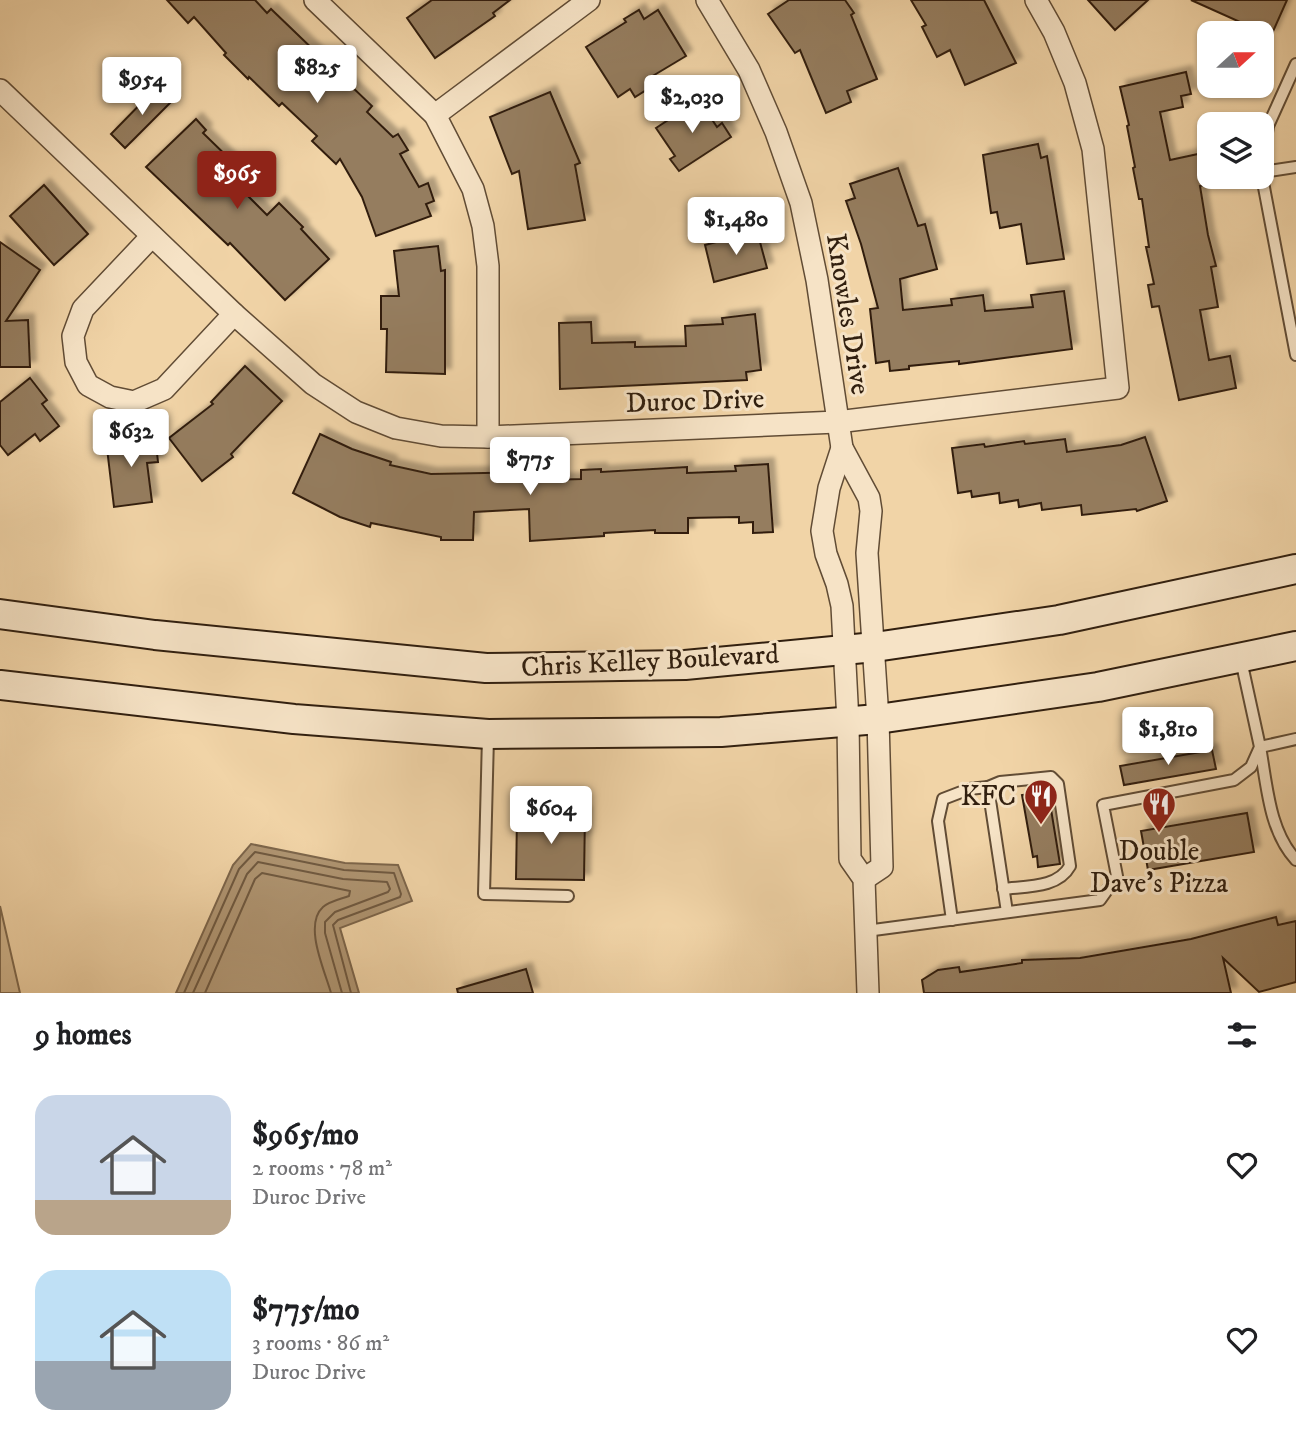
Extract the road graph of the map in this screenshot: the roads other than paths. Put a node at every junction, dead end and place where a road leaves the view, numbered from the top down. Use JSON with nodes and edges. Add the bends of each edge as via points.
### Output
{"nodes":[{"id":1,"x":315,"y":0,"type":"edge"},
{"id":2,"x":589,"y":0,"type":"edge"},
{"id":3,"x":708,"y":0,"type":"edge"},
{"id":4,"x":1036,"y":0,"type":"edge"},
{"id":5,"x":1296,"y":64,"type":"edge"},
{"id":6,"x":0,"y":90,"type":"edge"},
{"id":7,"x":1274,"y":113,"type":"edge"},
{"id":8,"x":435,"y":116,"type":"junction"},
{"id":9,"x":1296,"y":167,"type":"edge"},
{"id":10,"x":1274,"y":172,"type":"edge"},
{"id":11,"x":1265,"y":189,"type":"edge"},
{"id":12,"x":152,"y":236,"type":"junction"},
{"id":13,"x":234,"y":314,"type":"junction"},
{"id":14,"x":1296,"y":355,"type":"edge"},
{"id":15,"x":837,"y":422,"type":"junction"},
{"id":16,"x":488,"y":437,"type":"junction"},
{"id":17,"x":842,"y":448,"type":"junction"},
{"id":18,"x":1296,"y":569,"type":"edge"},
{"id":19,"x":0,"y":614,"type":"edge"},
{"id":20,"x":1296,"y":646,"type":"edge"},
{"id":21,"x":875,"y":647,"type":"junction"},
{"id":22,"x":845,"y":649,"type":"junction"},
{"id":23,"x":1241,"y":657,"type":"junction"},
{"id":24,"x":0,"y":685,"type":"edge"},
{"id":25,"x":878,"y":719,"type":"junction"},
{"id":26,"x":848,"y":722,"type":"junction"},
{"id":27,"x":488,"y":734,"type":"junction"},
{"id":28,"x":1296,"y":739,"type":"edge"},
{"id":29,"x":1260,"y":747,"type":"junction"},
{"id":30,"x":988,"y":787,"type":"junction"},
{"id":31,"x":1296,"y":860,"type":"edge"},
{"id":32,"x":864,"y":879,"type":"junction"},
{"id":33,"x":1003,"y":889,"type":"junction"},
{"id":34,"x":568,"y":896,"type":"dead end"},
{"id":35,"x":1007,"y":912,"type":"junction"},
{"id":36,"x":952,"y":920,"type":"junction"},
{"id":37,"x":866,"y":931,"type":"junction"},
{"id":38,"x":868,"y":993,"type":"edge"}],
"edges":[{"from":1,"to":8,"type":"street"},
{"from":2,"to":8,"type":"street"},
{"from":3,"to":15,"type":"street","name":"Knowles Drive","via":[[749,70],[801,203]]},
{"from":4,"to":15,"type":"street","name":"Duroc Drive","via":[[1075,83],[1093,149],[1118,388]]},
{"from":5,"to":7,"type":"lane"},
{"from":6,"to":12,"type":"street","name":"Duroc Drive"},
{"from":8,"to":16,"type":"street","via":[[473,190],[483,226],[488,266]]},
{"from":9,"to":10,"type":"lane"},
{"from":11,"to":14,"type":"lane"},
{"from":12,"to":13,"type":"street","name":"Duroc Drive"},
{"from":12,"to":13,"type":"street","via":[[83,309],[73,336],[76,362],[88,385],[110,397],[134,402],[164,389]]},
{"from":13,"to":16,"type":"street","name":"Duroc Drive","via":[[313,384],[356,412],[396,428],[441,436]]},
{"from":15,"to":16,"type":"street","name":"Duroc Drive"},
{"from":15,"to":17,"type":"street","name":"Knowles Drive"},
{"from":17,"to":21,"type":"street","name":"Knowles Drive","via":[[869,498],[867,553]]},
{"from":17,"to":22,"type":"street","name":"Knowles Drive","via":[[822,531],[842,606]]},
{"from":18,"to":21,"type":"main road","name":"Chris Kelley Boulevard","via":[[1059,620]]},
{"from":19,"to":22,"type":"main road","name":"Chris Kelley Boulevard","via":[[155,635],[486,668],[685,665]]},
{"from":20,"to":23,"type":"main road"},
{"from":21,"to":22,"type":"main road","name":"Chris Kelley Boulevard"},
{"from":21,"to":25,"type":"street","name":"Knowles Drive"},
{"from":22,"to":26,"type":"street","name":"Knowles Drive"},
{"from":23,"to":25,"type":"main road","via":[[1098,687]]},
{"from":23,"to":29,"type":"lane"},
{"from":24,"to":27,"type":"main road","via":[[295,719]]},
{"from":25,"to":26,"type":"main road"},
{"from":25,"to":32,"type":"street","name":"Knowles Drive","via":[[882,867]]},
{"from":26,"to":27,"type":"main road","via":[[721,732]]},
{"from":26,"to":32,"type":"street","name":"Knowles Drive","via":[[850,859]]},
{"from":27,"to":34,"type":"lane","via":[[484,894]]},
{"from":28,"to":29,"type":"lane"},
{"from":29,"to":31,"type":"lane","via":[[1272,813],[1286,849]]},
{"from":29,"to":35,"type":"lane","via":[[1251,767],[1234,780],[1103,805],[1117,876],[1100,900]]},
{"from":30,"to":33,"type":"lane"},
{"from":30,"to":33,"type":"lane","via":[[1051,777],[1058,784],[1070,866],[1057,881]]},
{"from":30,"to":36,"type":"lane","via":[[943,799],[938,821]]},
{"from":32,"to":37,"type":"street","name":"Knowles Drive"},
{"from":33,"to":35,"type":"lane"},
{"from":35,"to":36,"type":"lane"},
{"from":36,"to":37,"type":"lane"},
{"from":37,"to":38,"type":"street","name":"Knowles Drive"}]}
